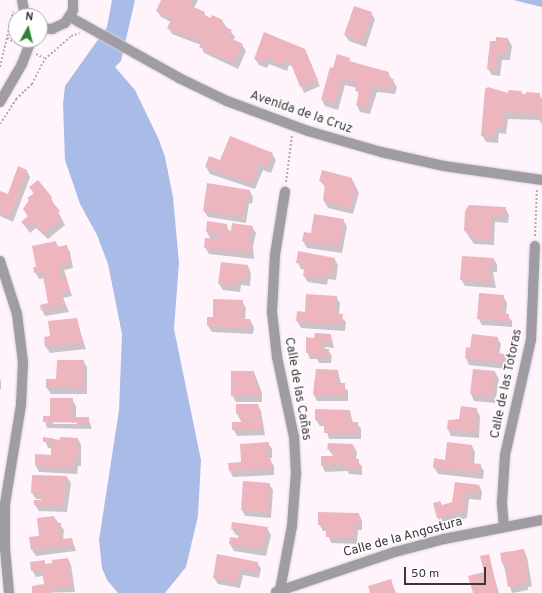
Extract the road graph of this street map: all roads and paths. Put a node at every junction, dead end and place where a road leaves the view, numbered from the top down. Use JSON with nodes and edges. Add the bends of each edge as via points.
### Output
{"nodes":[{"id":1,"x":73,"y":0,"type":"edge"},
{"id":2,"x":70,"y":17,"type":"junction"},
{"id":3,"x":48,"y":28,"type":"edge"},
{"id":4,"x":94,"y":31,"type":"junction"},
{"id":5,"x":8,"y":34,"type":"edge"},
{"id":6,"x":28,"y":48,"type":"edge"},
{"id":7,"x":0,"y":67,"type":"edge"},
{"id":8,"x":0,"y":102,"type":"edge"},
{"id":9,"x":0,"y":124,"type":"edge"},
{"id":10,"x":293,"y":126,"type":"junction"},
{"id":11,"x":540,"y":180,"type":"edge"},
{"id":12,"x":285,"y":192,"type":"joint"},
{"id":13,"x":535,"y":246,"type":"joint"},
{"id":14,"x":0,"y":261,"type":"edge"},
{"id":15,"x":542,"y":520,"type":"edge"},
{"id":16,"x":504,"y":526,"type":"junction"},
{"id":17,"x":277,"y":592,"type":"edge"},
{"id":18,"x":9,"y":593,"type":"edge"}],
"edges":[{"from":1,"to":2,"type":"street"},
{"from":2,"to":3,"type":"street","via":[[59,27]]},
{"from":2,"to":4,"type":"street","name":"Avenida de la Cruz"},
{"from":4,"to":9,"type":"path","via":[[72,36],[45,59],[32,84],[16,99]]},
{"from":4,"to":10,"type":"street","name":"Avenida de la Cruz","via":[[129,52],[227,101]]},
{"from":5,"to":7,"type":"path"},
{"from":6,"to":8,"type":"street","via":[[22,64]]},
{"from":10,"to":11,"type":"street","name":"Avenida de la Cruz","via":[[380,152],[444,166]]},
{"from":10,"to":12,"type":"path"},
{"from":11,"to":13,"type":"path"},
{"from":12,"to":17,"type":"street","name":"Calle de las Cañas","via":[[274,255],[272,312],[277,357],[294,436],[296,473],[292,526]]},
{"from":13,"to":16,"type":"street","name":"Calle de las Totoras","via":[[531,340],[505,455],[502,502]]},
{"from":14,"to":18,"type":"street","via":[[17,314],[23,362],[20,406],[5,504],[5,549]]},
{"from":15,"to":16,"type":"street","name":"Calle de la Angostura"},
{"from":16,"to":17,"type":"street","name":"Calle de la Angostura","via":[[395,552]]}]}
